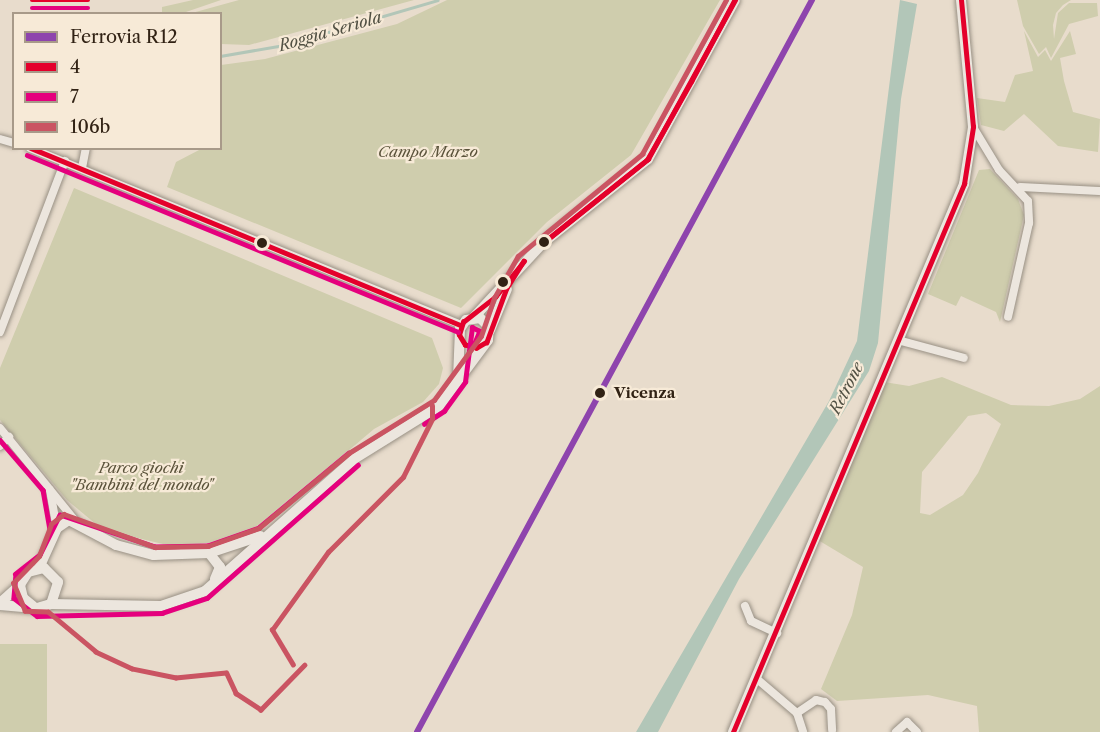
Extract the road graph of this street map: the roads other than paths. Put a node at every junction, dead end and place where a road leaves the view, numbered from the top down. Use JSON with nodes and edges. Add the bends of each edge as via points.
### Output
{"nodes":[{"id":1,"x":735,"y":0,"type":"edge"},
{"id":2,"x":961,"y":0,"type":"edge"},
{"id":3,"x":973,"y":127,"type":"junction"},
{"id":4,"x":35,"y":150,"type":"edge"},
{"id":5,"x":86,"y":150,"type":"edge"},
{"id":6,"x":65,"y":161,"type":"junction"},
{"id":7,"x":82,"y":168,"type":"junction"},
{"id":8,"x":1020,"y":187,"type":"junction"},
{"id":9,"x":1100,"y":191,"type":"edge"},
{"id":10,"x":518,"y":270,"type":"junction"},
{"id":11,"x":474,"y":317,"type":"junction"},
{"id":12,"x":1008,"y":317,"type":"dead end"},
{"id":13,"x":461,"y":325,"type":"junction"},
{"id":14,"x":490,"y":330,"type":"junction"},
{"id":15,"x":0,"y":332,"type":"edge"},
{"id":16,"x":460,"y":339,"type":"junction"},
{"id":17,"x":901,"y":341,"type":"junction"},
{"id":18,"x":483,"y":346,"type":"junction"},
{"id":19,"x":964,"y":358,"type":"dead end"},
{"id":20,"x":458,"y":379,"type":"junction"},
{"id":21,"x":0,"y":428,"type":"edge"},
{"id":22,"x":9,"y":437,"type":"junction"},
{"id":23,"x":0,"y":446,"type":"edge"},
{"id":24,"x":50,"y":487,"type":"junction"},
{"id":25,"x":78,"y":525,"type":"junction"},
{"id":26,"x":57,"y":528,"type":"junction"},
{"id":27,"x":263,"y":535,"type":"junction"},
{"id":28,"x":209,"y":554,"type":"junction"},
{"id":29,"x":39,"y":568,"type":"junction"},
{"id":30,"x":213,"y":584,"type":"junction"},
{"id":31,"x":20,"y":585,"type":"junction"},
{"id":32,"x":0,"y":604,"type":"edge"},
{"id":33,"x":51,"y":604,"type":"junction"},
{"id":34,"x":33,"y":606,"type":"junction"},
{"id":35,"x":745,"y":606,"type":"dead end"},
{"id":36,"x":777,"y":633,"type":"junction"},
{"id":37,"x":757,"y":679,"type":"junction"},
{"id":38,"x":797,"y":713,"type":"junction"},
{"id":39,"x":832,"y":730,"type":"dead end"},
{"id":40,"x":733,"y":732,"type":"edge"},
{"id":41,"x":803,"y":732,"type":"edge"},
{"id":42,"x":896,"y":732,"type":"edge"},
{"id":43,"x":917,"y":732,"type":"edge"}],
"edges":[{"from":1,"to":10,"type":"main road","via":[[648,159],[544,242]]},
{"from":2,"to":3,"type":"main road"},
{"from":3,"to":8,"type":"street","via":[[999,170]]},
{"from":3,"to":17,"type":"main road","via":[[964,184]]},
{"from":4,"to":6,"type":"street"},
{"from":5,"to":7,"type":"street"},
{"from":6,"to":7,"type":"street"},
{"from":6,"to":15,"type":"street"},
{"from":7,"to":13,"type":"street"},
{"from":8,"to":9,"type":"street"},
{"from":8,"to":12,"type":"street","via":[[1028,201],[1029,223]]},
{"from":10,"to":11,"type":"main road"},
{"from":10,"to":14,"type":"main road"},
{"from":11,"to":13,"type":"main road"},
{"from":11,"to":14,"type":"main road"},
{"from":13,"to":16,"type":"main road"},
{"from":14,"to":18,"type":"main road"},
{"from":16,"to":18,"type":"main road","via":[[469,347]]},
{"from":16,"to":20,"type":"main road"},
{"from":17,"to":19,"type":"street"},
{"from":17,"to":36,"type":"main road"},
{"from":18,"to":20,"type":"main road"},
{"from":20,"to":27,"type":"main road","via":[[439,406],[354,459]]},
{"from":21,"to":22,"type":"street"},
{"from":22,"to":23,"type":"street"},
{"from":22,"to":24,"type":"street"},
{"from":24,"to":25,"type":"street"},
{"from":24,"to":26,"type":"street"},
{"from":25,"to":26,"type":"main road","via":[[66,521]]},
{"from":25,"to":28,"type":"main road","via":[[116,546],[154,555]]},
{"from":26,"to":29,"type":"main road"},
{"from":27,"to":28,"type":"main road"},
{"from":27,"to":30,"type":"main road"},
{"from":28,"to":30,"type":"main road","via":[[220,567]]},
{"from":29,"to":31,"type":"main road","via":[[26,575]]},
{"from":29,"to":33,"type":"main road","via":[[57,582]]},
{"from":30,"to":33,"type":"main road","via":[[161,606]]},
{"from":31,"to":32,"type":"main road"},
{"from":31,"to":34,"type":"main road","via":[[23,598]]},
{"from":32,"to":34,"type":"main road"},
{"from":33,"to":34,"type":"main road"},
{"from":35,"to":36,"type":"street","via":[[751,621]]},
{"from":36,"to":37,"type":"main road"},
{"from":37,"to":38,"type":"street"},
{"from":37,"to":40,"type":"main road"},
{"from":38,"to":39,"type":"street","via":[[816,700],[825,702],[831,709]]},
{"from":38,"to":41,"type":"street"},
{"from":42,"to":43,"type":"street","via":[[907,722]]}]}
